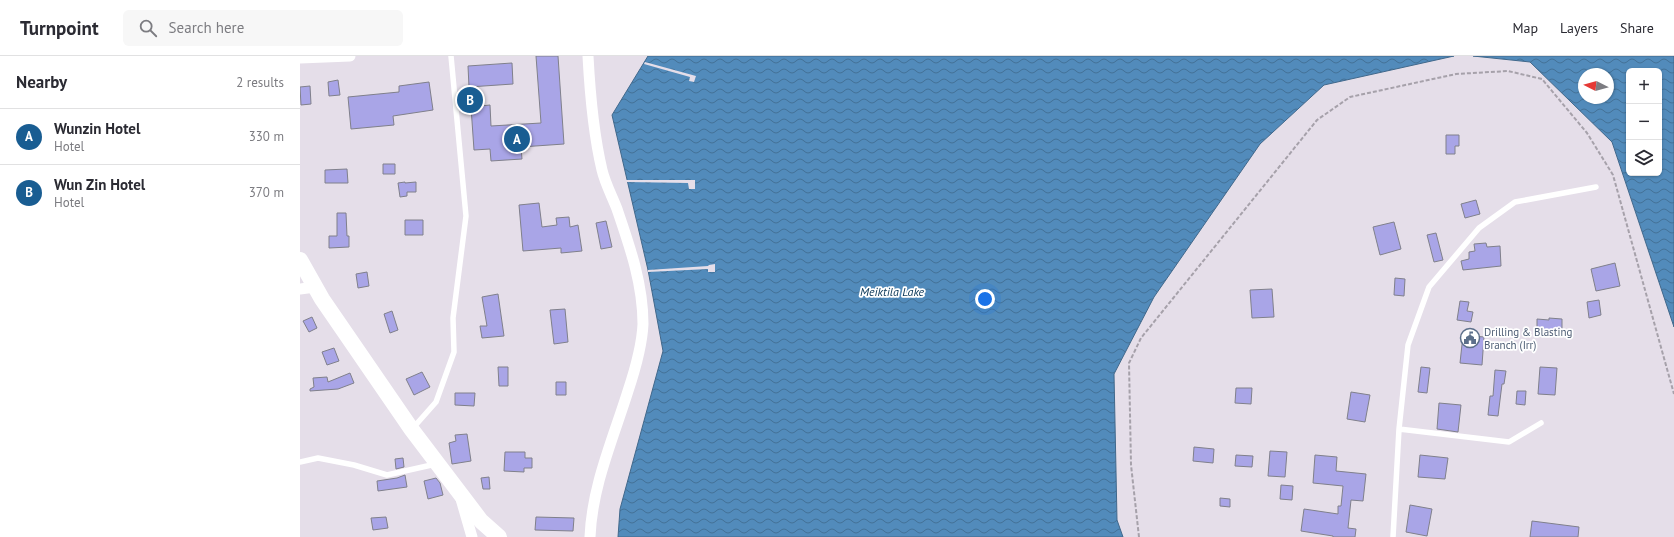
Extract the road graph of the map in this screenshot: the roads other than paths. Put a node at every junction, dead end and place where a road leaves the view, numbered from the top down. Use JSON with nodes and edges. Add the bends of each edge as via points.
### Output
{"nodes":[{"id":1,"x":350,"y":56,"type":"edge"},
{"id":2,"x":451,"y":56,"type":"edge"},
{"id":3,"x":588,"y":56,"type":"edge"},
{"id":4,"x":300,"y":58,"type":"edge"},
{"id":5,"x":1596,"y":187,"type":"dead end"},
{"id":6,"x":300,"y":260,"type":"edge"},
{"id":7,"x":308,"y":288,"type":"edge"},
{"id":8,"x":1541,"y":423,"type":"dead end"},
{"id":9,"x":1399,"y":429,"type":"junction"},
{"id":10,"x":412,"y":430,"type":"junction"},
{"id":11,"x":300,"y":462,"type":"edge"},
{"id":12,"x":437,"y":463,"type":"junction"},
{"id":13,"x":460,"y":495,"type":"junction"},
{"id":14,"x":472,"y":537,"type":"edge"},
{"id":15,"x":499,"y":537,"type":"edge"},
{"id":16,"x":590,"y":537,"type":"edge"},
{"id":17,"x":1393,"y":537,"type":"edge"}],
"edges":[{"from":1,"to":4,"type":"street"},
{"from":2,"to":10,"type":"lane","via":[[466,216],[453,318],[454,352],[436,402]]},
{"from":3,"to":16,"type":"street","via":[[591,111],[602,171],[637,274],[642,297],[643,326],[636,366],[600,477],[591,516]]},
{"from":5,"to":9,"type":"lane","via":[[1515,202],[1479,228],[1429,287],[1408,345]]},
{"from":6,"to":7,"type":"street"},
{"from":7,"to":10,"type":"street"},
{"from":8,"to":9,"type":"lane","via":[[1509,442]]},
{"from":9,"to":17,"type":"lane"},
{"from":10,"to":12,"type":"street"},
{"from":11,"to":12,"type":"lane","via":[[318,458],[387,475]]},
{"from":12,"to":13,"type":"street"},
{"from":13,"to":14,"type":"street"},
{"from":13,"to":15,"type":"street","via":[[480,521]]}]}
